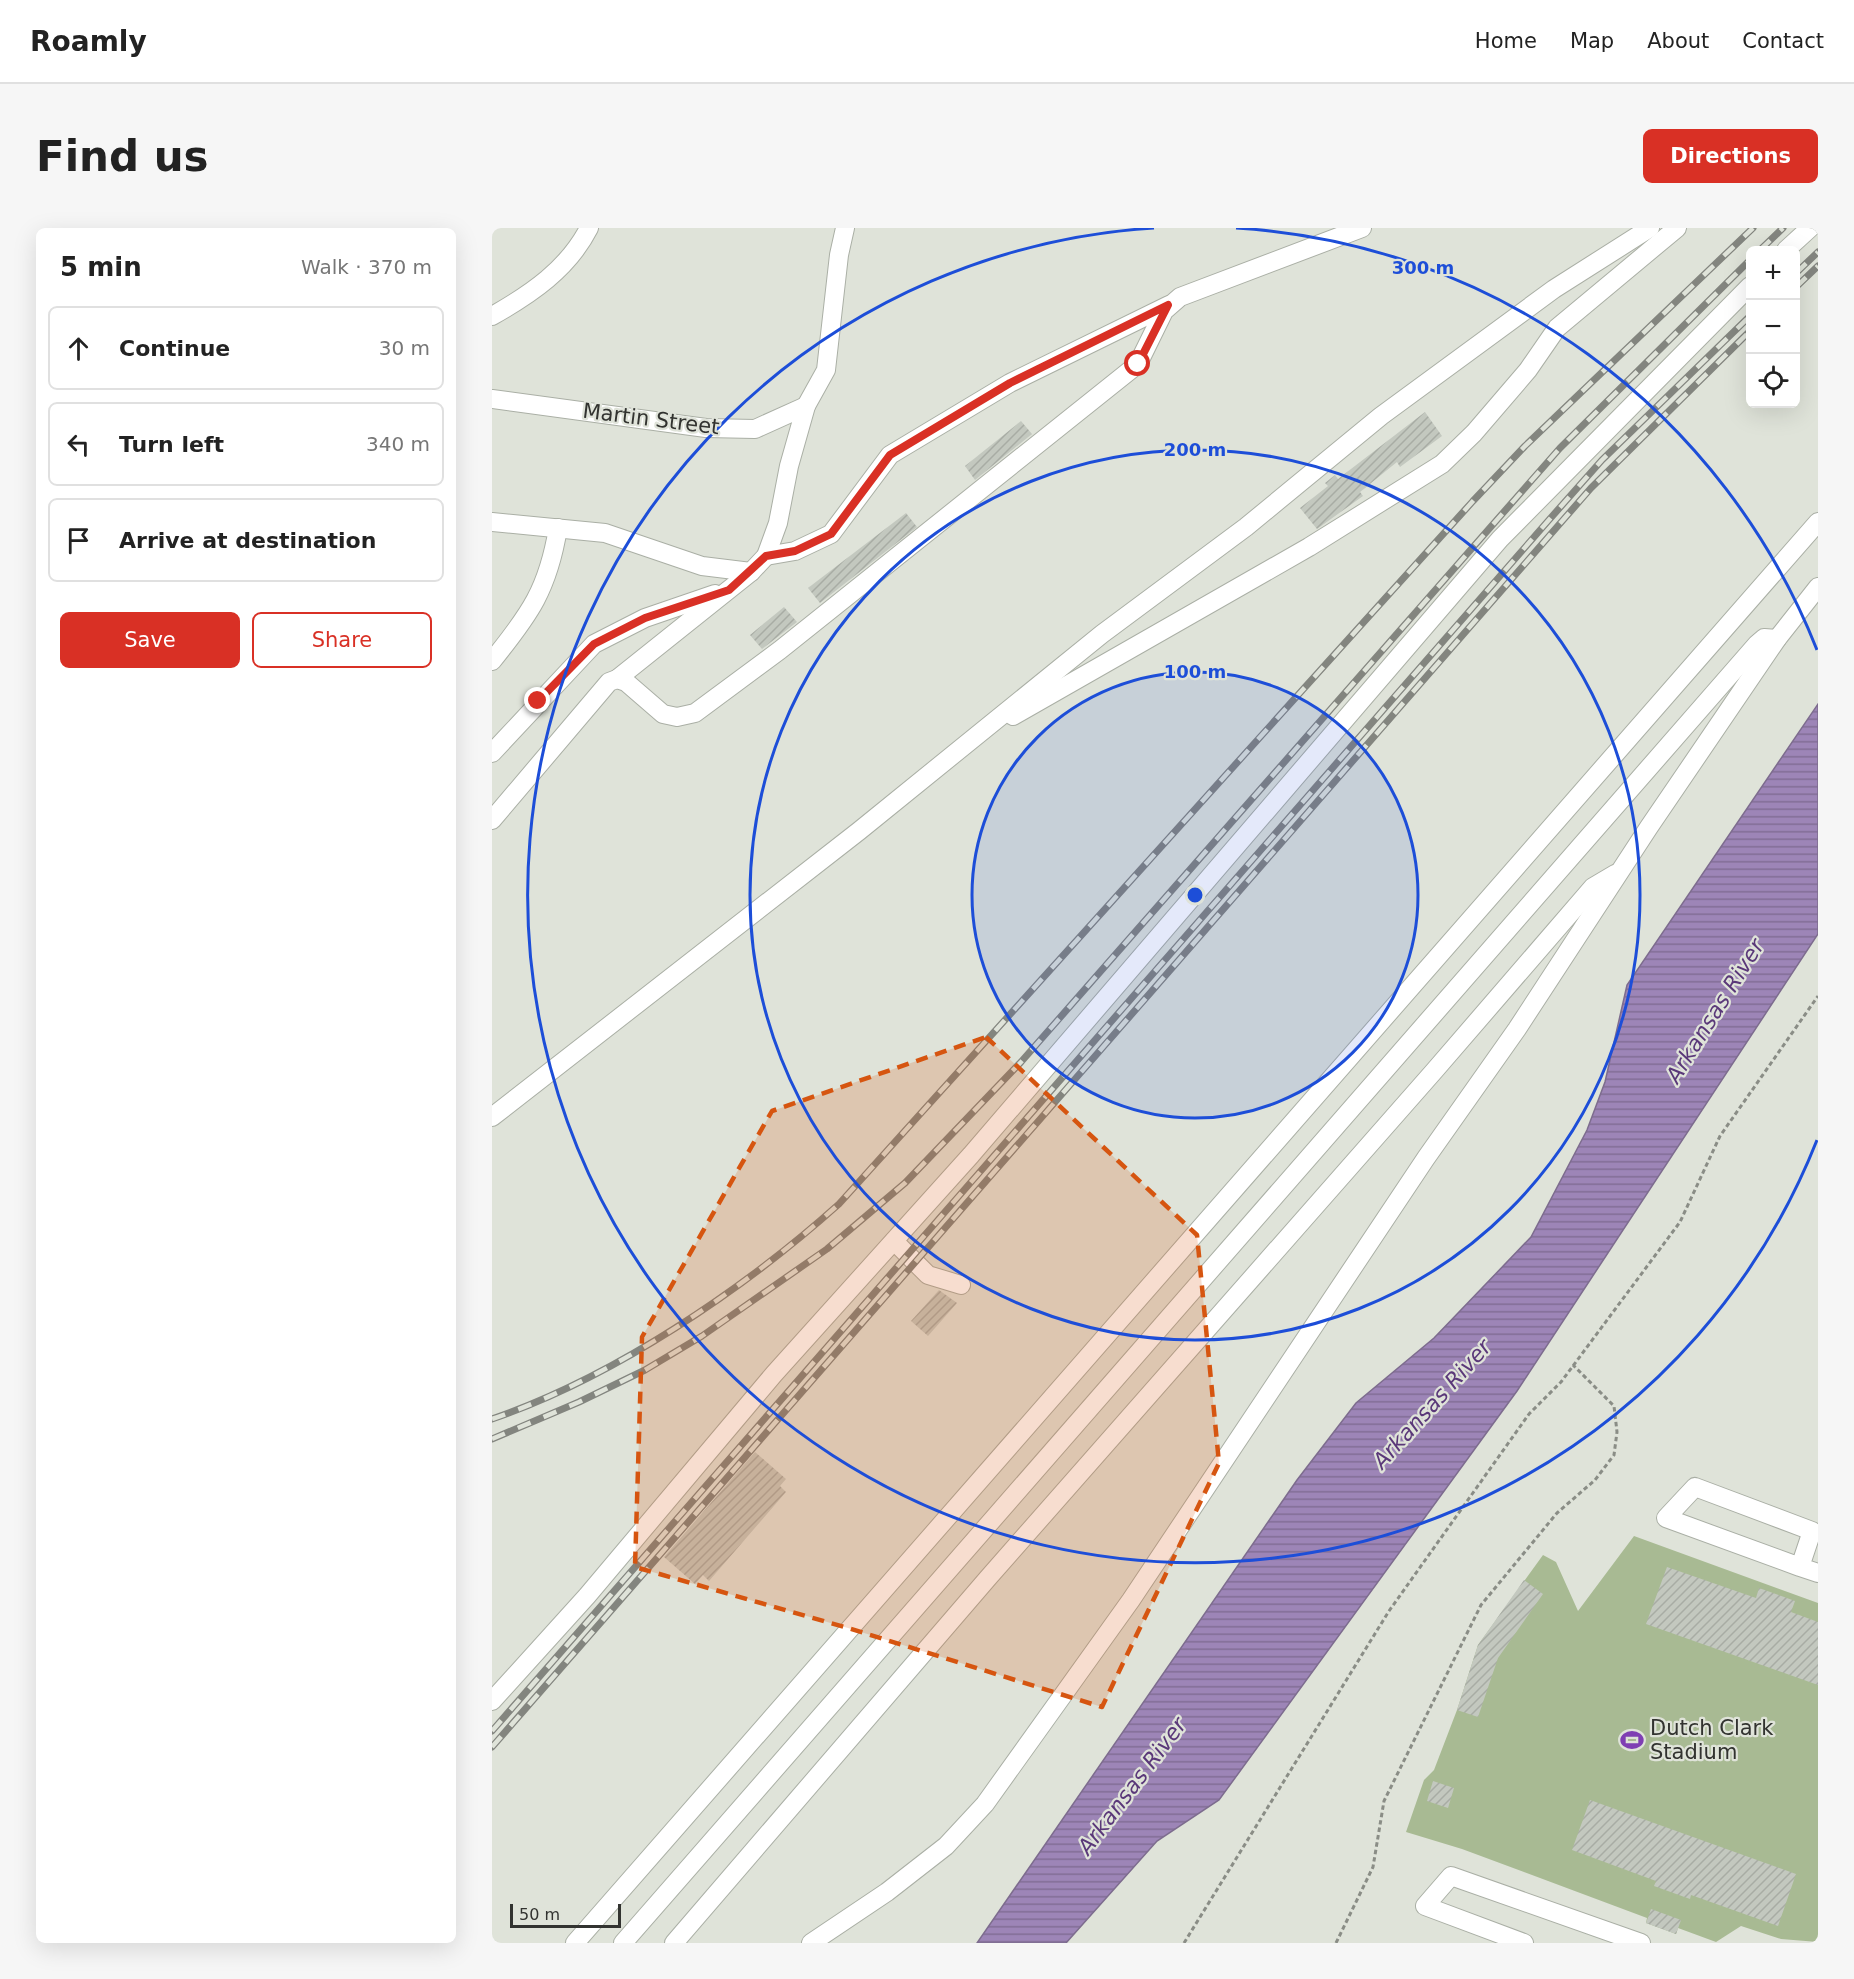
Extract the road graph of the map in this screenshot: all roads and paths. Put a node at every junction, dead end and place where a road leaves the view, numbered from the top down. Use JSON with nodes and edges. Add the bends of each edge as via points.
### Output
{"nodes":[{"id":1,"x":589,"y":228,"type":"edge"},
{"id":2,"x":845,"y":228,"type":"edge"},
{"id":3,"x":1362,"y":228,"type":"edge"},
{"id":4,"x":1650,"y":228,"type":"edge"},
{"id":5,"x":1677,"y":228,"type":"edge"},
{"id":6,"x":1810,"y":228,"type":"edge"},
{"id":7,"x":1790,"y":246,"type":"edge"},
{"id":8,"x":1746,"y":290,"type":"edge"},
{"id":9,"x":1168,"y":305,"type":"junction"},
{"id":10,"x":492,"y":316,"type":"edge"},
{"id":11,"x":492,"y":399,"type":"edge"},
{"id":12,"x":806,"y":406,"type":"junction"},
{"id":13,"x":492,"y":522,"type":"edge"},
{"id":14,"x":1818,"y":522,"type":"edge"},
{"id":15,"x":558,"y":528,"type":"junction"},
{"id":16,"x":766,"y":556,"type":"junction"},
{"id":17,"x":751,"y":572,"type":"junction"},
{"id":18,"x":1818,"y":587,"type":"edge"},
{"id":19,"x":729,"y":590,"type":"junction"},
{"id":20,"x":1777,"y":639,"type":"junction"},
{"id":21,"x":492,"y":661,"type":"edge"},
{"id":22,"x":617,"y":679,"type":"junction"},
{"id":23,"x":970,"y":740,"type":"junction"},
{"id":24,"x":492,"y":753,"type":"edge"},
{"id":25,"x":492,"y":820,"type":"edge"},
{"id":26,"x":1619,"y":873,"type":"junction"},
{"id":27,"x":1818,"y":996,"type":"edge"},
{"id":28,"x":492,"y":1117,"type":"edge"},
{"id":29,"x":894,"y":1241,"type":"junction"},
{"id":30,"x":961,"y":1285,"type":"dead end"},
{"id":31,"x":1573,"y":1365,"type":"junction"},
{"id":32,"x":1800,"y":1567,"type":"junction"},
{"id":33,"x":1818,"y":1573,"type":"edge"},
{"id":34,"x":492,"y":1701,"type":"edge"},
{"id":35,"x":1619,"y":1940,"type":"edge"},
{"id":36,"x":575,"y":1943,"type":"edge"},
{"id":37,"x":623,"y":1943,"type":"edge"},
{"id":38,"x":674,"y":1943,"type":"edge"},
{"id":39,"x":811,"y":1943,"type":"edge"},
{"id":40,"x":1184,"y":1943,"type":"edge"},
{"id":41,"x":1336,"y":1943,"type":"edge"},
{"id":42,"x":1524,"y":1943,"type":"edge"},
{"id":43,"x":1641,"y":1943,"type":"edge"}],
"edges":[{"from":1,"to":10,"type":"street","via":[[562,267],[529,295]]},
{"from":2,"to":12,"type":"street","via":[[826,370]]},
{"from":3,"to":9,"type":"street","via":[[1180,297]]},
{"from":4,"to":23,"type":"street","via":[[1545,295],[1390,409],[1246,527],[1102,634]]},
{"from":5,"to":23,"type":"street","via":[[1557,328],[1528,370],[1442,464],[1309,547]]},
{"from":6,"to":7,"type":"street"},
{"from":8,"to":29,"type":"street","via":[[1500,539]]},
{"from":9,"to":16,"type":"street","via":[[1010,383],[890,455],[831,534],[795,551]]},
{"from":9,"to":22,"type":"street","via":[[1138,364],[780,650],[695,712],[676,717],[663,714]]},
{"from":11,"to":12,"type":"street","name":"Martin Street","via":[[705,428],[756,429]]},
{"from":12,"to":16,"type":"street","via":[[778,523]]},
{"from":13,"to":15,"type":"street"},
{"from":14,"to":36,"type":"street"},
{"from":15,"to":17,"type":"street","via":[[605,533],[702,566]]},
{"from":15,"to":21,"type":"street","via":[[538,599]]},
{"from":16,"to":17,"type":"street"},
{"from":17,"to":19,"type":"street"},
{"from":18,"to":20,"type":"street"},
{"from":19,"to":22,"type":"street"},
{"from":19,"to":24,"type":"street","via":[[645,618],[594,644]]},
{"from":20,"to":26,"type":"street"},
{"from":20,"to":37,"type":"street","via":[[1764,638],[1757,644]]},
{"from":22,"to":25,"type":"street","via":[[609,682]]},
{"from":23,"to":28,"type":"street"},
{"from":26,"to":38,"type":"street","via":[[1593,887]]},
{"from":26,"to":39,"type":"street","via":[[1131,1600],[985,1804],[938,1853]]},
{"from":27,"to":31,"type":"path","via":[[1720,1136],[1680,1222]]},
{"from":29,"to":30,"type":"street","via":[[928,1275]]},
{"from":29,"to":34,"type":"street"},
{"from":31,"to":40,"type":"path","via":[[1529,1414],[1389,1611]]},
{"from":31,"to":41,"type":"path","via":[[1614,1406],[1614,1455],[1595,1480],[1557,1513],[1481,1605],[1384,1801],[1373,1867]]},
{"from":32,"to":32,"type":"street","via":[[1700,1530],[1666,1518],[1695,1487],[1812,1531]]},
{"from":32,"to":33,"type":"street"},
{"from":35,"to":42,"type":"street","via":[[1451,1876],[1425,1906]]},
{"from":35,"to":43,"type":"street"}]}
